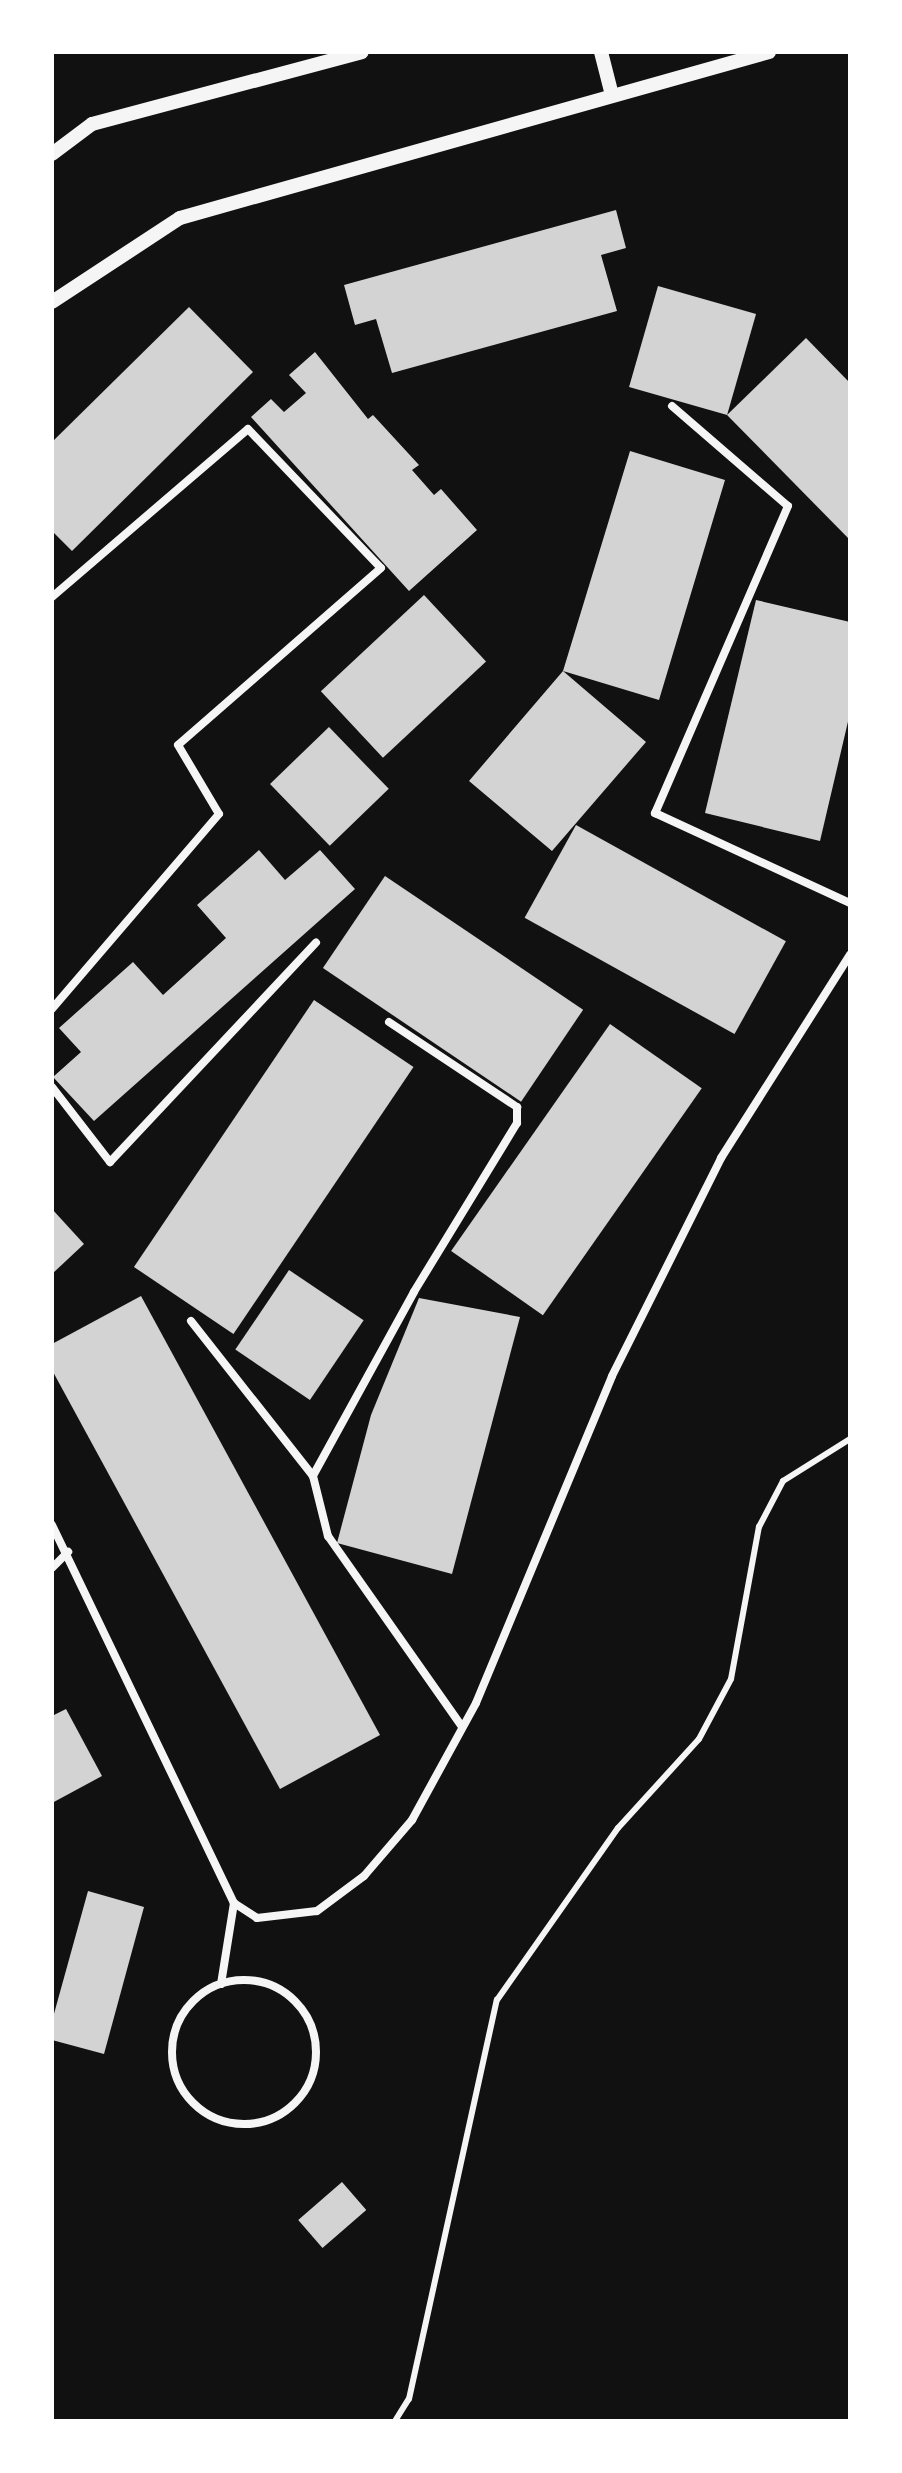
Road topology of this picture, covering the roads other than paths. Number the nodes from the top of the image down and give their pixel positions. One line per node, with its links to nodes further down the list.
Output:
1 (362, 52): 5 (street)
2 (601, 52): 4 (street)
3 (769, 52): 4 (street)
4 (612, 95): 6 (street)
5 (52, 154)
6 (52, 302)
7 (672, 406): 9 (street)
8 (54, 592): 12 (street)
9 (850, 903)
10 (316, 943): 14 (street)
11 (850, 955): 21 (street)
12 (52, 1009)
13 (389, 1022): 17 (street)
14 (52, 1087)
15 (191, 1321): 17 (street)
16 (850, 1439): 24 (lane)
17 (313, 1476): 21 (street)
18 (52, 1525): 19 (street)
19 (68, 1552): 20 (street); 22 (street)
20 (52, 1568)
21 (462, 1727): 22 (street)
22 (234, 1903): 23 (street)
23 (221, 1984): 23 (street)
24 (395, 2421)

